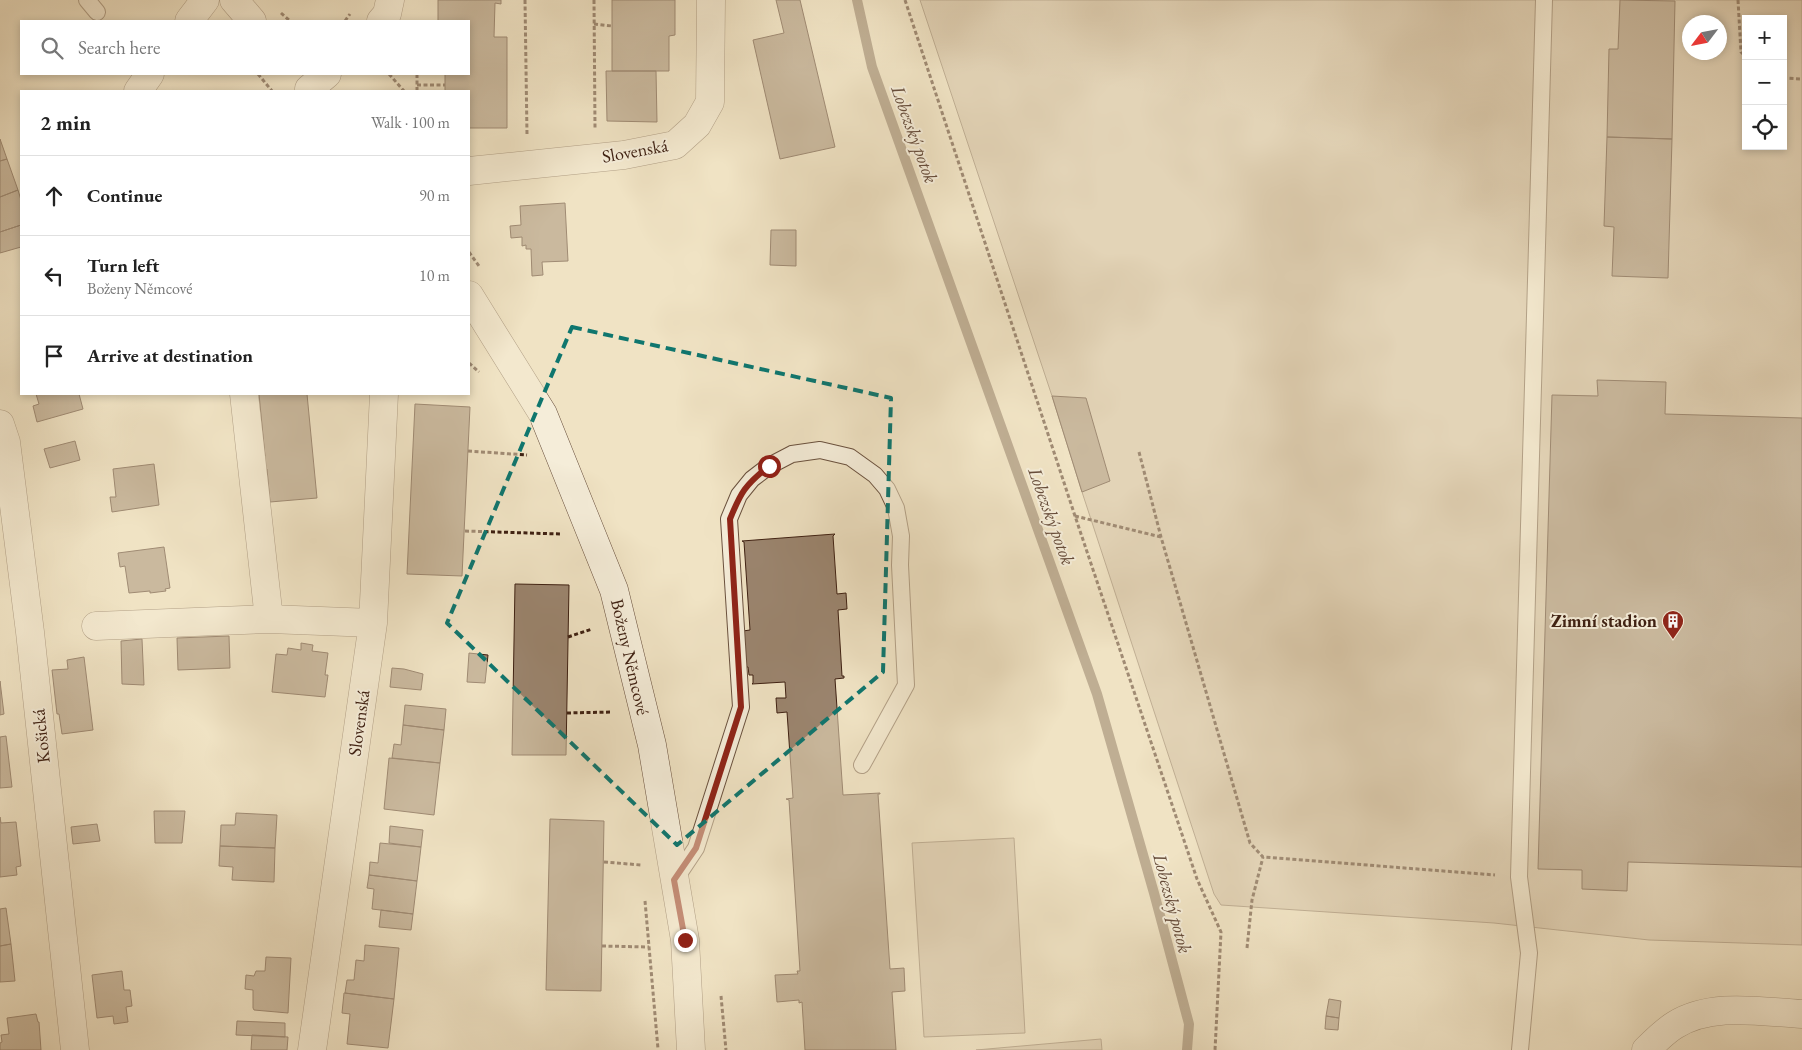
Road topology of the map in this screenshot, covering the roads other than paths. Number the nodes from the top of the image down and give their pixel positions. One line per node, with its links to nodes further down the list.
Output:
1 (205, 0): 6 (street)
2 (234, 0): 7 (street)
3 (390, 0): 8 (street)
4 (711, 0): 11 (street, Slovenská)
5 (1544, 0): 25 (lane)
6 (190, 20)
7 (251, 20)
8 (382, 20)
9 (149, 75): 10 (street)
10 (139, 90)
11 (470, 171)
12 (470, 297): 20 (street, Boženy Němcové)
13 (244, 395): 16 (street)
14 (384, 395): 17 (street, Slovenská)
15 (0, 424): 22 (street, Košická)
16 (268, 619): 17 (street); 18 (street)
17 (373, 623): 23 (street, Slovenská)
18 (96, 626)
19 (862, 765): 20 (lane)
20 (674, 880): 24 (street, Boženy Němcové)
21 (1802, 1014): 26 (street)
22 (75, 1050)
23 (312, 1050)
24 (691, 1050)
25 (1520, 1050)
26 (1646, 1050)

